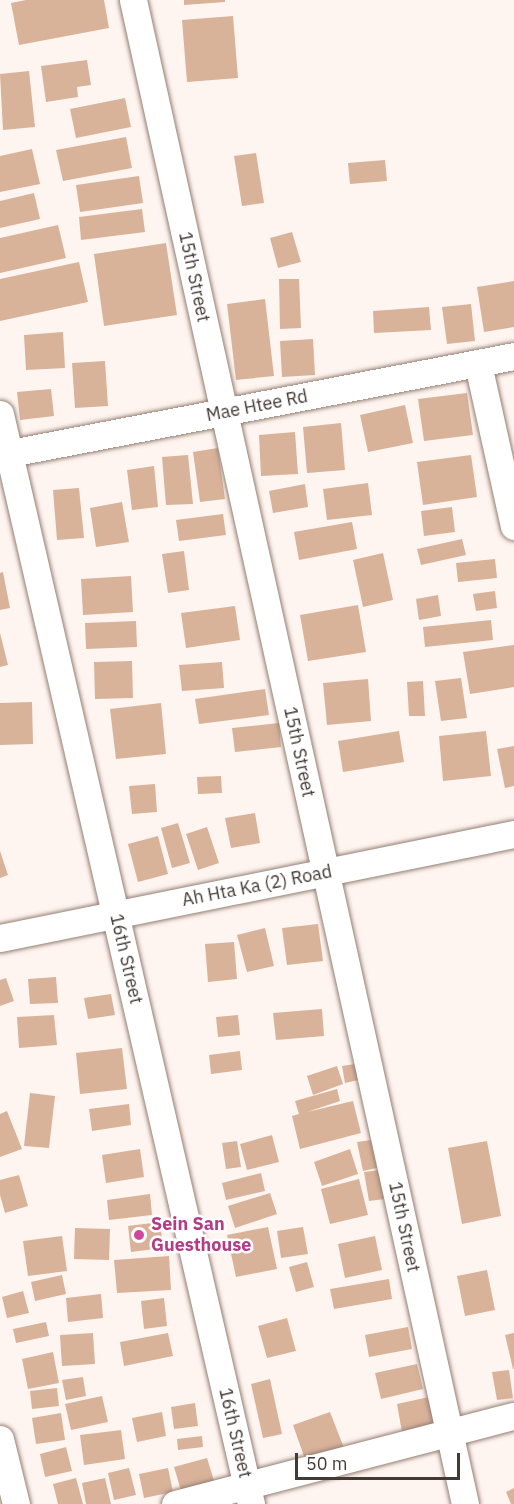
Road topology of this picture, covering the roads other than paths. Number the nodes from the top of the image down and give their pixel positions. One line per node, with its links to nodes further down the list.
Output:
1 (133, 0): 4 (street, 15th Street)
2 (514, 356): 3 (street, Mae Htee Rd)
3 (478, 364): 4 (street, Mae Htee Rd); 7 (street)
4 (224, 412): 6 (street, Mae Htee Rd); 9 (street, 15th Street)
5 (0, 414): 6 (street, 16th Street)
6 (5, 454): 10 (street, 16th Street)
7 (514, 526)
8 (514, 834): 9 (street, Ah Hta Ka (2) Road)
9 (326, 873): 10 (street, Ah Hta Ka (2) Road); 13 (street, 15th Street)
10 (115, 913): 11 (street, Ah Hta Ka (2) Road); 15 (street, 16th Street)
11 (0, 938)
12 (514, 1416): 13 (street)
13 (449, 1434): 15 (street); 18 (street, 15th Street)
14 (0, 1439): 16 (street)
15 (249, 1495): 17 (street)
16 (16, 1504)
17 (175, 1504)
18 (465, 1504)

